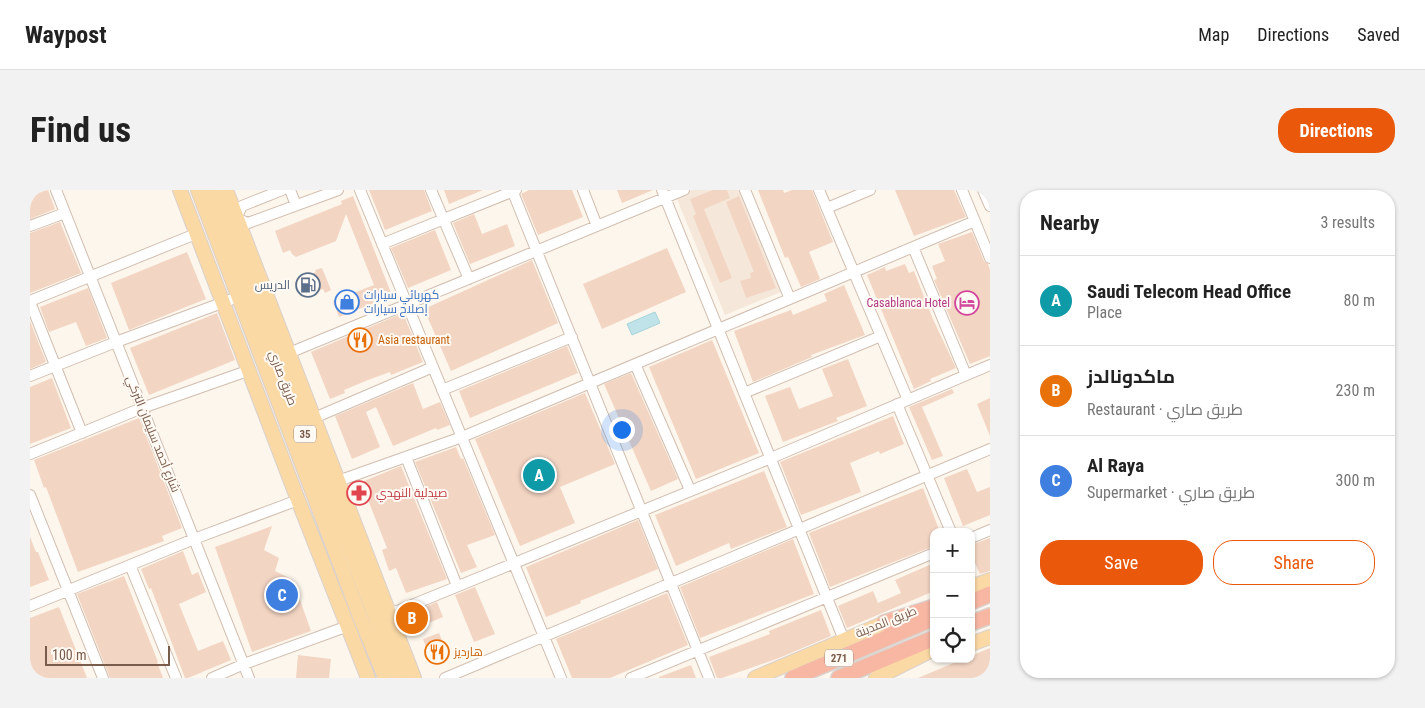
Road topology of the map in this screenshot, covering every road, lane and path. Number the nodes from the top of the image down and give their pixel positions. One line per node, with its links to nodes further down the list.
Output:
1 (56, 190): 23 (street, شارع أحمد سليمان التركي)
2 (180, 190): 29 (main road)
3 (198, 190): 37 (main road, طريق صاري / 35)
4 (211, 190): 48 (main road, طريق صاري / 35)
5 (226, 190): 24 (main road)
6 (282, 190): 24 (street)
7 (290, 190): 20 (street)
8 (338, 190): 20 (street)
9 (360, 190): 30 (street)
10 (431, 190): 25 (street)
11 (514, 190): 25 (street); 32 (street)
12 (583, 190): 28 (street)
13 (684, 190): 19 (street)
14 (745, 190): 38 (street)
15 (819, 190): 22 (street)
16 (870, 190): 22 (street)
17 (962, 190): 26 (street)
18 (983, 190): 21 (street)
19 (664, 194): 28 (street); 43 (street)
20 (296, 205): 24 (street)
21 (990, 206)
22 (827, 208): 34 (street)
23 (65, 213): 27 (street); 35 (street, شارع أحمد سليمان التركي)
24 (236, 218): 40 (main road)
25 (443, 219): 30 (street); 36 (street)
26 (975, 221): 31 (street); 33 (street)
27 (30, 226)
28 (598, 226): 32 (street)
29 (198, 233): 35 (street); 41 (main road)
30 (382, 244): 42 (street)
31 (913, 247): 34 (street); 54 (street)
32 (537, 251): 36 (street); 44 (street)
33 (990, 258)
34 (854, 272): 38 (street); 45 (street)
35 (91, 277): 39 (street); 46 (street, شارع أحمد سليمان التركي)
36 (469, 279): 42 (street)
37 (238, 297): 41 (street); 113 (main road, طريق صاري / 35)
38 (790, 299): 43 (street)
39 (30, 301): 51 (street)
40 (269, 301): 47 (main road); 48 (main road)
41 (224, 303): 46 (street); 53 (main road)
42 (407, 305): 47 (street); 52 (street)
43 (718, 329): 49 (street); 58 (street)
44 (572, 336): 56 (street); 57 (street)
45 (881, 336): 58 (street); 59 (street)
46 (116, 342): 51 (street); 61 (street, شارع أحمد سليمان التركي)
47 (289, 353): 62 (main road)
48 (276, 360): 119 (main road, طريق صاري / 35)
49 (635, 364): 56 (street); 71 (street)
50 (990, 365): 54 (street)
51 (55, 366): 55 (street); 63 (street)
52 (433, 367): 57 (street); 62 (street)
53 (250, 370): 61 (street); 73 (main road)
54 (966, 375): 59 (street)
55 (30, 376)
56 (591, 383): 64 (street); 74 (street)
57 (442, 390): 64 (street)
58 (744, 393): 68 (street)
59 (908, 400): 60 (street)
60 (897, 404): 68 (street); 69 (street)
61 (142, 408): 63 (street); 79 (street, شارع أحمد سليمان التركي)
62 (314, 418): 70 (main road)
63 (82, 433): 66 (street)
64 (462, 437): 67 (street); 81 (street)
65 (990, 449): 69 (street)
66 (30, 454)
67 (406, 457): 70 (street); 85 (street)
68 (771, 458): 71 (street); 76 (street)
69 (928, 475): 75 (street); 76 (street)
70 (338, 481): 96 (main road)
71 (690, 490): 74 (street)
72 (30, 495): 89 (street)
73 (298, 500): 79 (street); 101 (main road)
74 (642, 510): 81 (street); 84 (street)
75 (950, 528)
76 (799, 529): 84 (street); 91 (street)
77 (990, 530): 78 (street)
78 (975, 536)
79 (194, 539): 82 (street); 112 (street, شارع أحمد سليمان التركي)
80 (930, 555): 91 (street)
81 (514, 563): 85 (street); 104 (street)
82 (130, 566): 89 (street); 115 (street)
83 (990, 580): 86 (main road)
84 (671, 583): 104 (street); 109 (street)
85 (457, 586): 96 (street)
86 (975, 586)
87 (975, 587): 88 (highway)
88 (990, 589)
89 (68, 591): 94 (street); 114 (street)
90 (990, 594): 92 (highway)
91 (827, 597): 106 (street); 109 (street)
92 (975, 600)
93 (930, 604): 103 (main road, طريق المدينة)
94 (30, 606)
95 (930, 609): 103 (highway)
96 (390, 614): 120 (main road)
97 (990, 616): 100 (highway)
98 (930, 619): 103 (highway, 271)
99 (990, 621): 102 (main road)
100 (975, 622)
101 (348, 626): 112 (street); 118 (main road)
102 (975, 628)
103 (885, 631): 106 (main road, طريق المدينة); 126 (highway, 271)
104 (544, 636): 121 (street); 122 (street)
105 (990, 636): 108 (main road)
106 (844, 640): 125 (main road, طريق المدينة)
107 (930, 640): 127 (highway, 271)
108 (975, 642)
109 (699, 650): 123 (street); 124 (street)
110 (930, 651): 128 (main road)
111 (930, 660): 129 (main road)
112 (244, 664): 116 (street); 117 (street, شارع أحمد سليمان التركي)
113 (384, 674)
114 (103, 678)
115 (176, 678)
116 (212, 678)
117 (249, 678)
118 (368, 678)
119 (399, 678)
120 (414, 678)
121 (445, 678)
122 (561, 678)
123 (632, 678)
124 (709, 678)
125 (755, 678)
126 (793, 678)
127 (840, 678)
128 (876, 678)
129 (882, 678)

